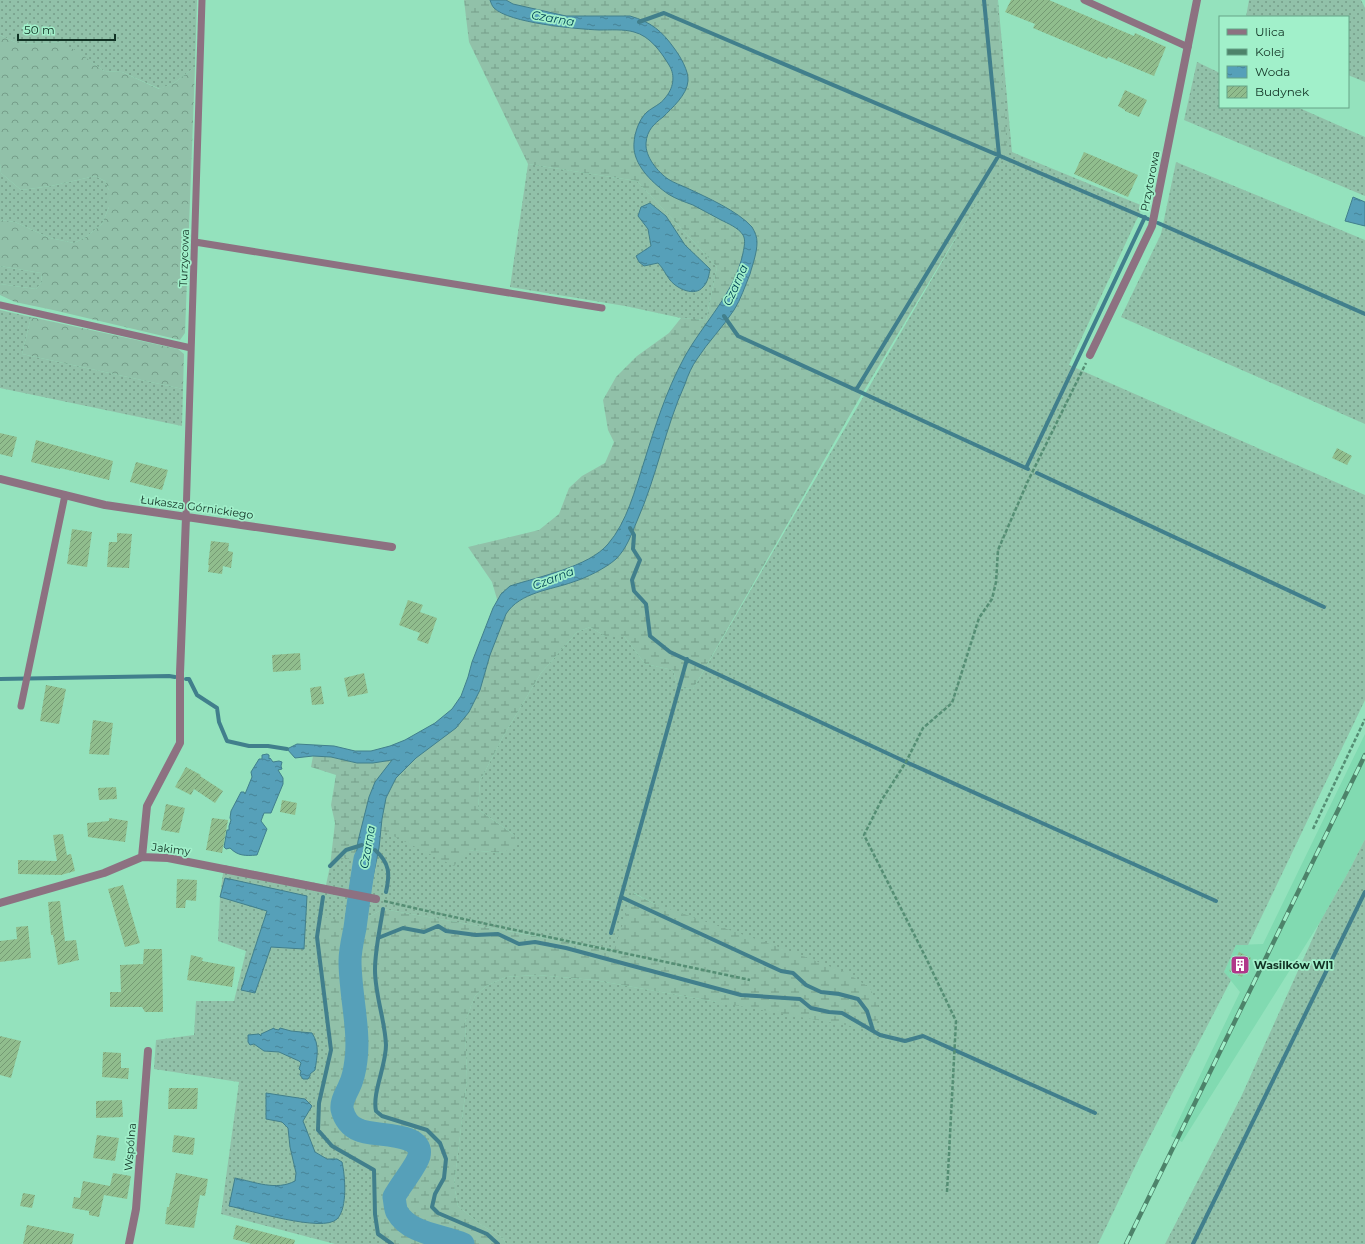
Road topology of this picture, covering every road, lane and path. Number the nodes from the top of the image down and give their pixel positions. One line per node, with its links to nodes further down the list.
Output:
1 (202, 0): 5 (lane, Turzycowa)
2 (1084, 0): 4 (lane)
3 (1197, 0): 4 (street, Przytorowa)
4 (1188, 46): 9 (street, Przytorowa)
5 (195, 242): 7 (lane); 8 (lane, Turzycowa)
6 (0, 305): 8 (lane)
7 (602, 308)
8 (191, 348): 12 (lane, Turzycowa)
9 (1090, 355): 22 (path)
10 (0, 479): 11 (street, Łukasza Górnickiego)
11 (65, 495): 12 (street, Łukasza Górnickiego); 14 (lane)
12 (186, 517): 13 (street, Łukasza Górnickiego); 17 (street)
13 (392, 546)
14 (21, 706)
15 (1365, 719): 16 (path)
16 (1313, 829)
17 (142, 857): 18 (street, Jakimy); 19 (street, Jakimy)
18 (376, 899): 20 (path)
19 (0, 904)
20 (750, 980)
21 (148, 1051): 23 (street, Wspólna)
22 (947, 1192)
23 (129, 1244)

